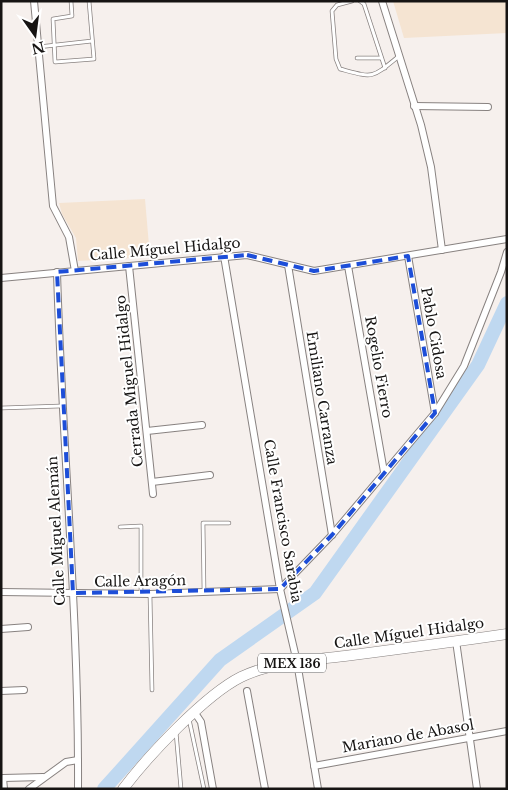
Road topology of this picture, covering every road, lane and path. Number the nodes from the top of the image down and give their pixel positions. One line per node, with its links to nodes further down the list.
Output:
1 (34, 1): 9 (street)
2 (71, 1): 8 (lane)
3 (89, 1): 7 (lane)
4 (352, 1): 13 (lane)
5 (360, 1): 12 (lane)
6 (382, 1): 10 (street)
7 (92, 41): 8 (lane); 8 (lane)
8 (55, 45): 9 (lane)
9 (38, 47): 24 (street)
10 (399, 56): 13 (lane); 14 (street)
11 (357, 58): 12 (lane)
12 (381, 58): 13 (lane)
13 (385, 68)
14 (414, 106): 15 (street); 17 (street)
15 (488, 107)
16 (507, 239): 17 (street, Calle Míguel Hidalgo)
17 (442, 250): 20 (street, Calle Míguel Hidalgo)
18 (507, 252): 29 (street)
19 (224, 256): 21 (street, Calle Míguel Hidalgo); 22 (street, Calle Míguel Hidalgo); 39 (street, Calle Francisco Sarabia)
20 (408, 256): 23 (street, Calle Míguel Hidalgo); 29 (street, Pablo Cidosa)
21 (288, 264): 23 (street, Calle Míguel Hidalgo); 38 (street, Emiliano Carranza)
22 (129, 266): 24 (street, Calle Míguel Hidalgo); 31 (street, Cerrada Miguel Hidalgo)
23 (348, 266): 32 (street, Rogelio Fierro)
24 (75, 271): 25 (street, Calle Míguel Hidalgo)
25 (57, 272): 26 (street, Calle Míguel Hidalgo); 27 (street, Calle Miguel Alemán)
26 (1, 278)
27 (61, 406): 28 (lane); 42 (street, Calle Miguel Alemán)
28 (1, 408)
29 (435, 413): 32 (street)
30 (202, 425): 31 (street)
31 (147, 431): 34 (street, Cerrada Miguel Hidalgo)
32 (384, 472): 38 (street)
33 (210, 475): 34 (street)
34 (152, 482): 35 (street, Cerrada Miguel Hidalgo)
35 (153, 494)
36 (230, 523): 41 (lane)
37 (120, 527): 43 (lane)
38 (332, 535): 39 (street)
39 (280, 589): 41 (street, Calle Aragón); 49 (street, Calle Francisco Sarabia)
40 (1, 592): 42 (street, Calle Aragón)
41 (204, 592): 44 (street, Calle Aragón)
42 (73, 593): 43 (street, Calle Aragón); 58 (street, Calle Miguel Alemán)
43 (141, 594): 44 (street, Calle Aragón)
44 (150, 594): 51 (lane)
45 (28, 627): 46 (street)
46 (1, 629)
47 (507, 634): 48 (main road, Calle Míguel Hidalgo / MEX 136)
48 (456, 641): 49 (main road, Calle Míguel Hidalgo / MEX 136); 57 (street)
49 (297, 662): 54 (main road, Calle Míguel Hidalgo / MEX 136); 59 (street, Calle Francisco Sarabia)
50 (24, 690): 52 (street)
51 (152, 690)
52 (1, 691)
53 (247, 692): 68 (street)
54 (192, 715): 55 (main road, Calle Míguel Hidalgo / MEX 136); 66 (lane); 67 (street)
55 (176, 730): 64 (main road, Calle Míguel Hidalgo / MEX 136); 65 (lane)
56 (507, 730): 57 (street, Mariano de Abasol)
57 (469, 738): 59 (street, Mariano de Abasol); 70 (street)
58 (78, 760): 60 (street); 63 (street, Calle Miguel Alemán)
59 (314, 766): 69 (street, Calle Francisco Sarabia)
60 (43, 777): 61 (street); 62 (street)
61 (4, 789)
62 (29, 789)
63 (78, 789)
64 (123, 789)
65 (181, 789)
66 (204, 789)
67 (213, 789)
68 (265, 789)
69 (318, 789)
70 (477, 789)

